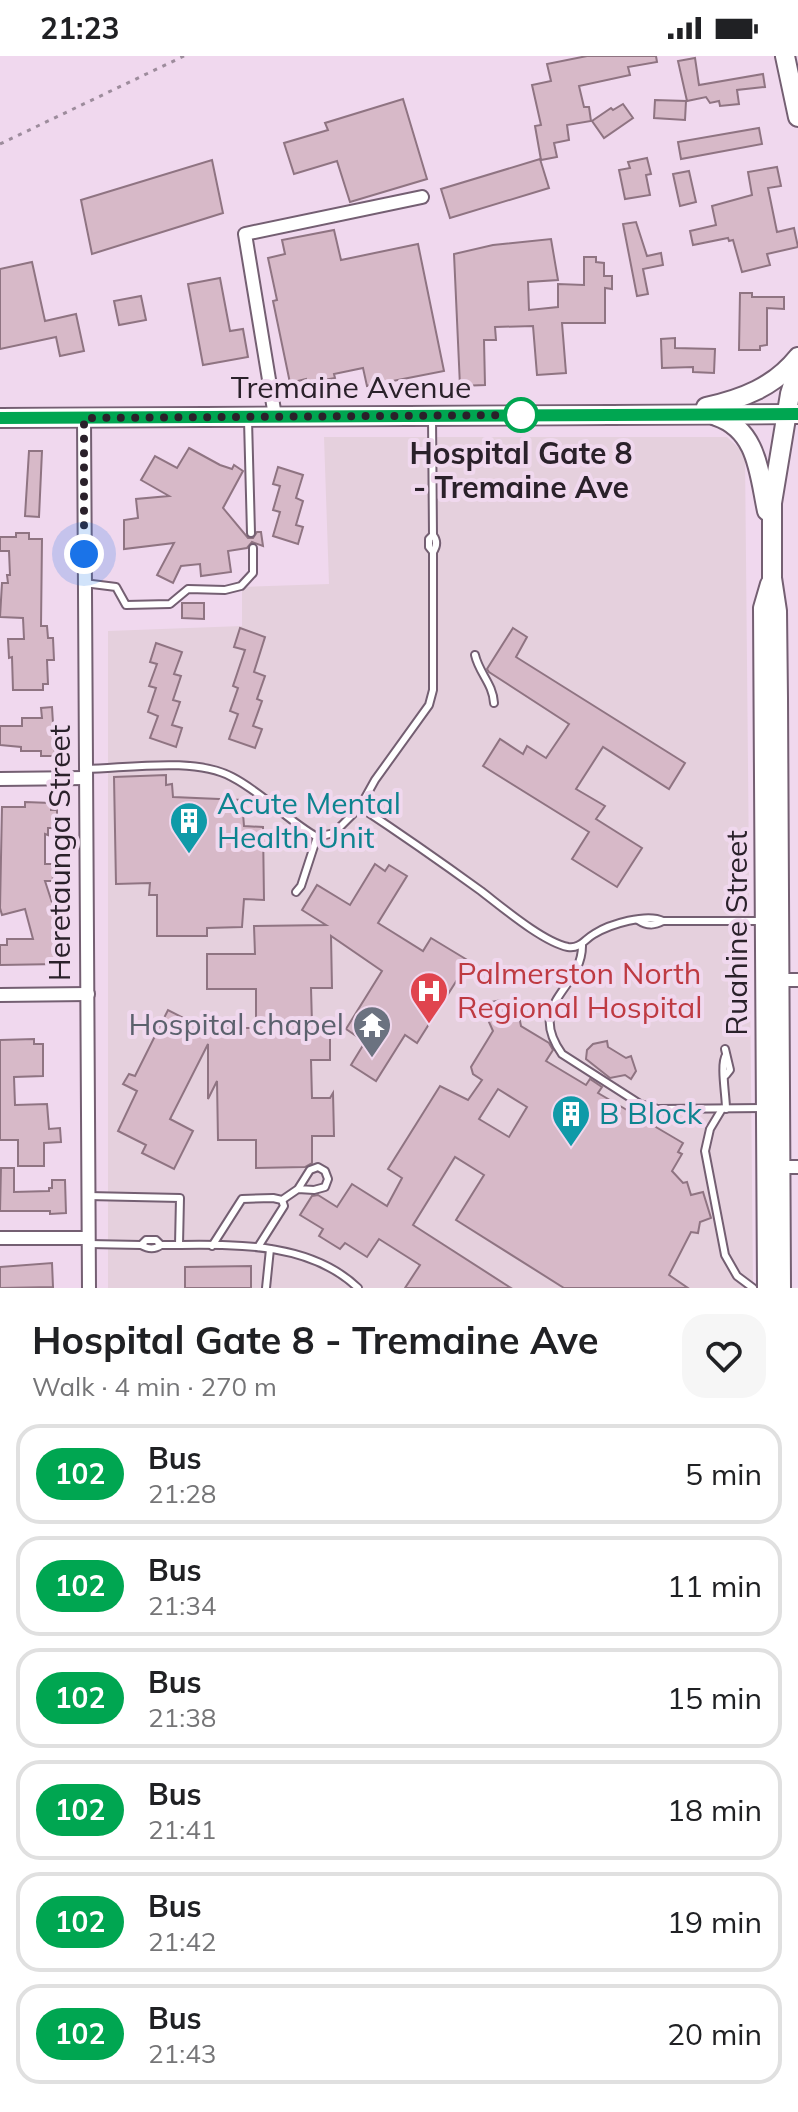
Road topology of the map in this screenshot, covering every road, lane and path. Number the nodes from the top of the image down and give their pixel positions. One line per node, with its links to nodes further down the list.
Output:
1 (184, 56): 4 (path)
2 (785, 56): 3 (main road)
3 (798, 117)
4 (0, 144)
5 (422, 197): 12 (street)
6 (798, 357): 11 (main road)
7 (798, 368): 9 (main road, Ruahine Street)
8 (699, 413): 9 (main road, Tremaine Avenue); 11 (main road, Tremaine Avenue); 19 (main road)
9 (792, 414): 17 (main road, Ruahine Street)
10 (432, 415): 11 (main road, Tremaine Avenue); 12 (main road, Tremaine Avenue); 26 (lane)
11 (651, 415)
12 (275, 416): 13 (main road, Tremaine Avenue)
13 (248, 417): 15 (main road, Tremaine Avenue); 18 (lane)
14 (0, 418): 15 (main road, Tremaine Avenue)
15 (84, 418): 21 (street, Heretaunga Street)
16 (798, 447): 17 (main road)
17 (776, 472): 19 (main road, Ruahine Street)
18 (251, 533)
19 (772, 537): 29 (main road, Ruahine Street)
20 (253, 548): 21 (lane)
21 (84, 583): 24 (street, Heretaunga Street)
22 (475, 655): 23 (lane)
23 (494, 703)
24 (86, 774): 25 (street); 27 (lane); 32 (street, Heretaunga Street)
25 (0, 779)
26 (360, 807): 27 (lane); 30 (lane)
27 (317, 837): 28 (lane)
28 (296, 892)
29 (772, 921): 30 (lane); 31 (main road, Ruahine Street)
30 (582, 945): 36 (lane)
31 (781, 980): 35 (main road, Ruahine Street)
32 (88, 994): 33 (street); 39 (street, Heretaunga Street)
33 (0, 995)
34 (726, 1052): 36 (lane)
35 (773, 1108): 36 (lane); 37 (main road, Ruahine Street)
36 (724, 1109): 51 (lane)
37 (782, 1167): 47 (main road, Ruahine Street); 52 (main road, Ruahine Street)
38 (298, 1189): 38 (lane); 40 (lane)
39 (88, 1196): 42 (street, Heretaunga Street); 43 (lane)
40 (282, 1200): 44 (lane); 45 (lane)
41 (0, 1238): 42 (street)
42 (88, 1241): 43 (lane); 48 (street, Heretaunga Street)
43 (179, 1245): 44 (lane)
44 (212, 1246): 45 (lane)
45 (258, 1247): 46 (lane)
46 (270, 1249): 49 (lane); 50 (lane)
47 (781, 1267): 52 (lane); 53 (main road, Ruahine Street)
48 (89, 1288)
49 (266, 1288)
50 (358, 1288)
51 (753, 1288)
52 (768, 1288)
53 (781, 1288)

